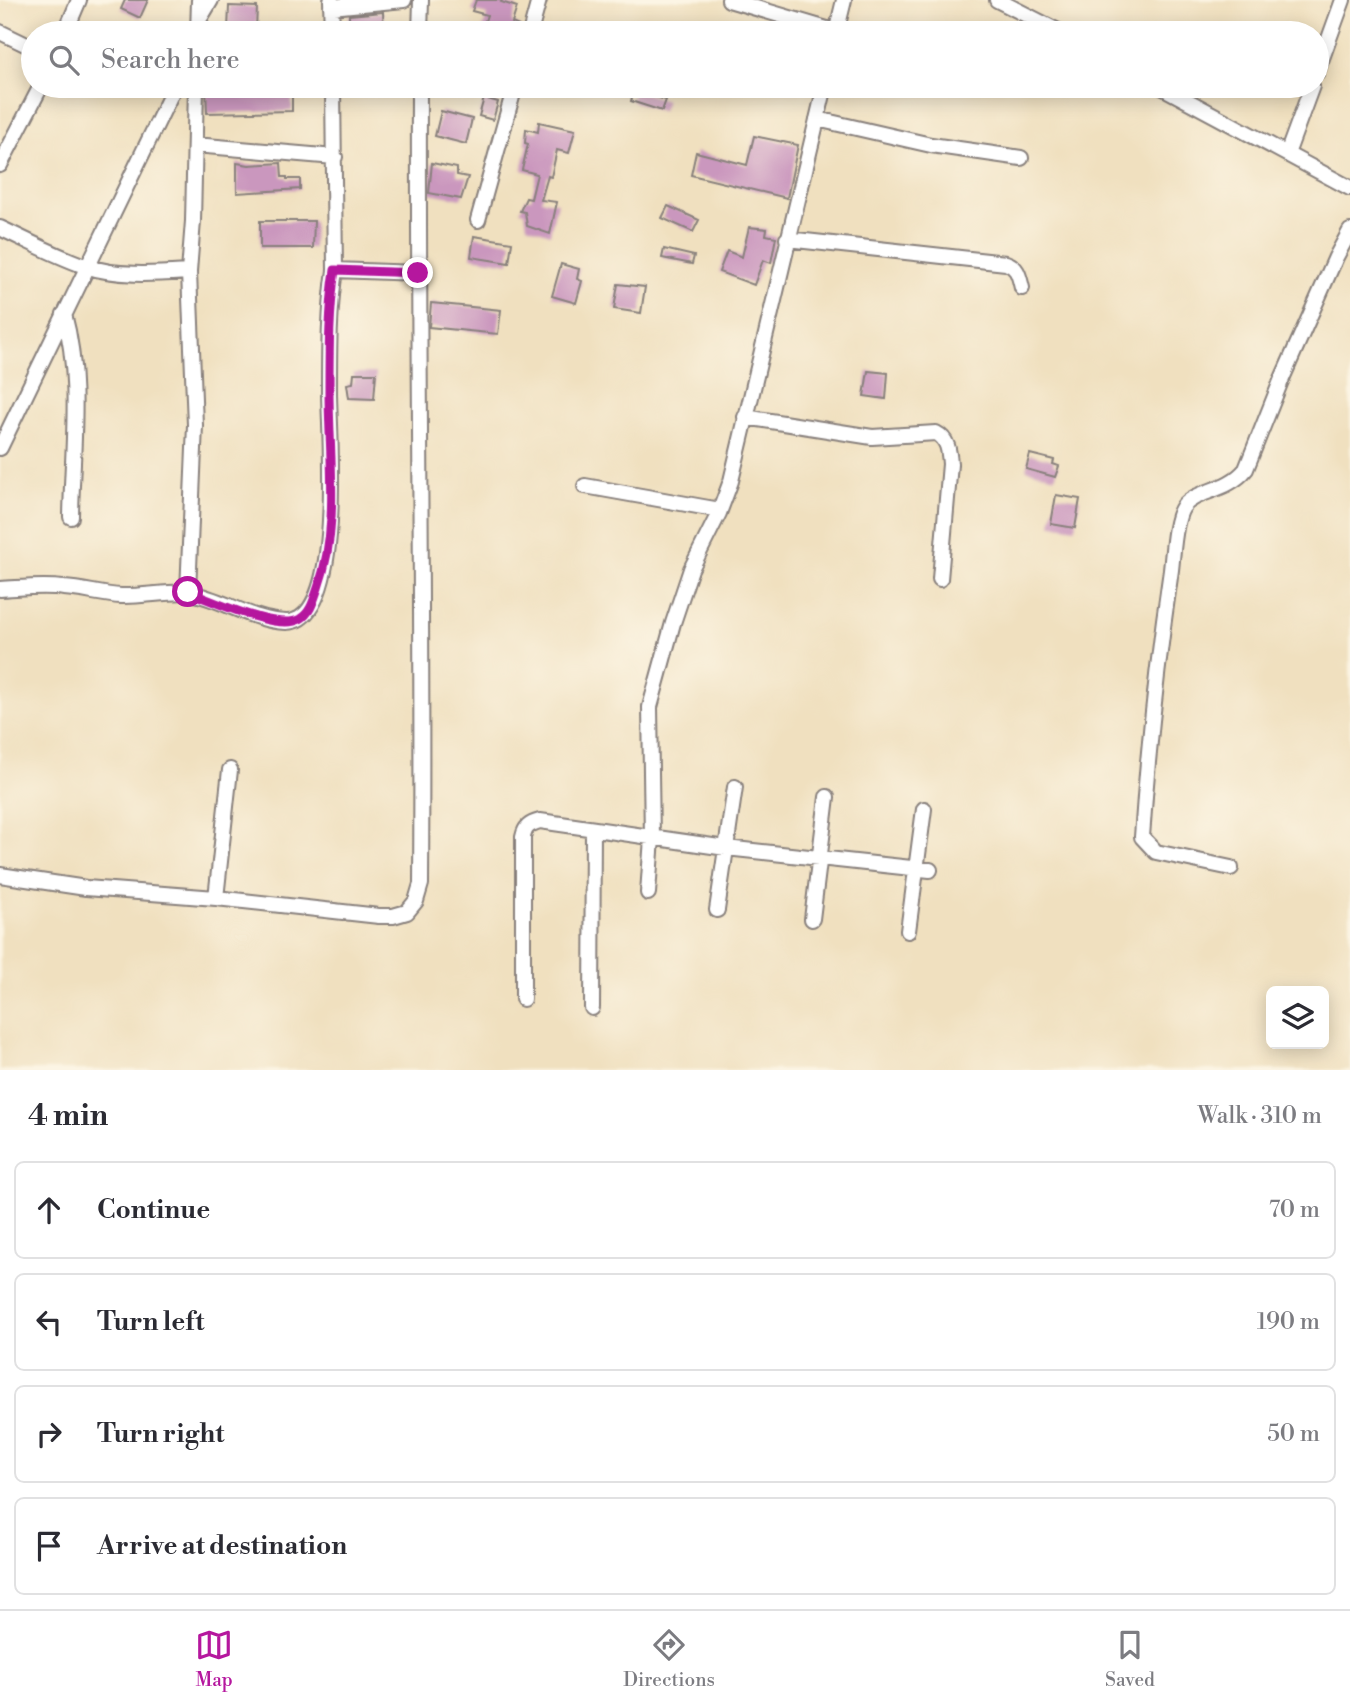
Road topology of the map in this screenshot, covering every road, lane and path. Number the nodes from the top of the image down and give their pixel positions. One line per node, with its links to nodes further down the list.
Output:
1 (79, 0): 12 (street)
2 (199, 0): 13 (street)
3 (211, 0): 14 (street)
4 (404, 0): 11 (street)
5 (421, 0): 16 (street)
6 (539, 0): 17 (street)
7 (729, 0): 18 (street)
8 (844, 0): 19 (street)
9 (997, 0): 20 (street)
10 (1343, 0): 22 (street)
11 (331, 3): 15 (street)
12 (70, 21)
13 (198, 21)
14 (201, 21)
15 (332, 21)
16 (420, 21)
17 (533, 21)
18 (797, 21)
19 (839, 21)
20 (1038, 21)
21 (0, 32): 23 (street)
22 (1329, 39)
23 (21, 42)
24 (35, 98): 38 (street)
25 (169, 98): 44 (street)
26 (196, 98): 34 (street)
27 (333, 98): 36 (street)
28 (419, 98): 47 (street)
29 (512, 98): 40 (street)
30 (822, 98): 33 (street)
31 (1182, 98): 35 (street)
32 (1308, 98): 35 (street)
33 (817, 119): 37 (street); 43 (street)
34 (195, 145): 36 (street); 46 (street)
35 (1287, 154): 39 (street)
36 (335, 157): 45 (street)
37 (1021, 158)
38 (0, 166)
39 (1350, 188)
40 (478, 220)
41 (0, 228): 44 (street)
42 (1350, 231): 66 (street)
43 (787, 239): 48 (street); 50 (street)
44 (88, 267): 46 (street); 49 (street)
45 (335, 270): 47 (street); 57 (street)
46 (189, 272): 57 (street)
47 (418, 273): 70 (street)
48 (1021, 288)
49 (64, 314): 51 (street); 54 (street)
50 (745, 417): 53 (street); 55 (street)
51 (0, 448)
52 (585, 486): 53 (street)
53 (720, 510): 63 (street)
54 (71, 517)
55 (940, 579)
56 (0, 589): 57 (street)
57 (188, 592)
58 (230, 770): 70 (street)
59 (735, 787): 64 (street)
60 (827, 797): 65 (street)
61 (924, 809): 67 (street)
62 (593, 830): 63 (street); 74 (street); 75 (street)
63 (652, 838): 64 (street); 69 (street)
64 (726, 848): 65 (street); 71 (street)
65 (821, 859): 67 (street); 72 (street)
66 (1231, 868)
67 (923, 870): 73 (street)
68 (0, 875): 70 (street)
69 (648, 893)
70 (216, 898)
71 (717, 910)
72 (812, 919)
73 (908, 931)
74 (523, 999)
75 (592, 1008)

